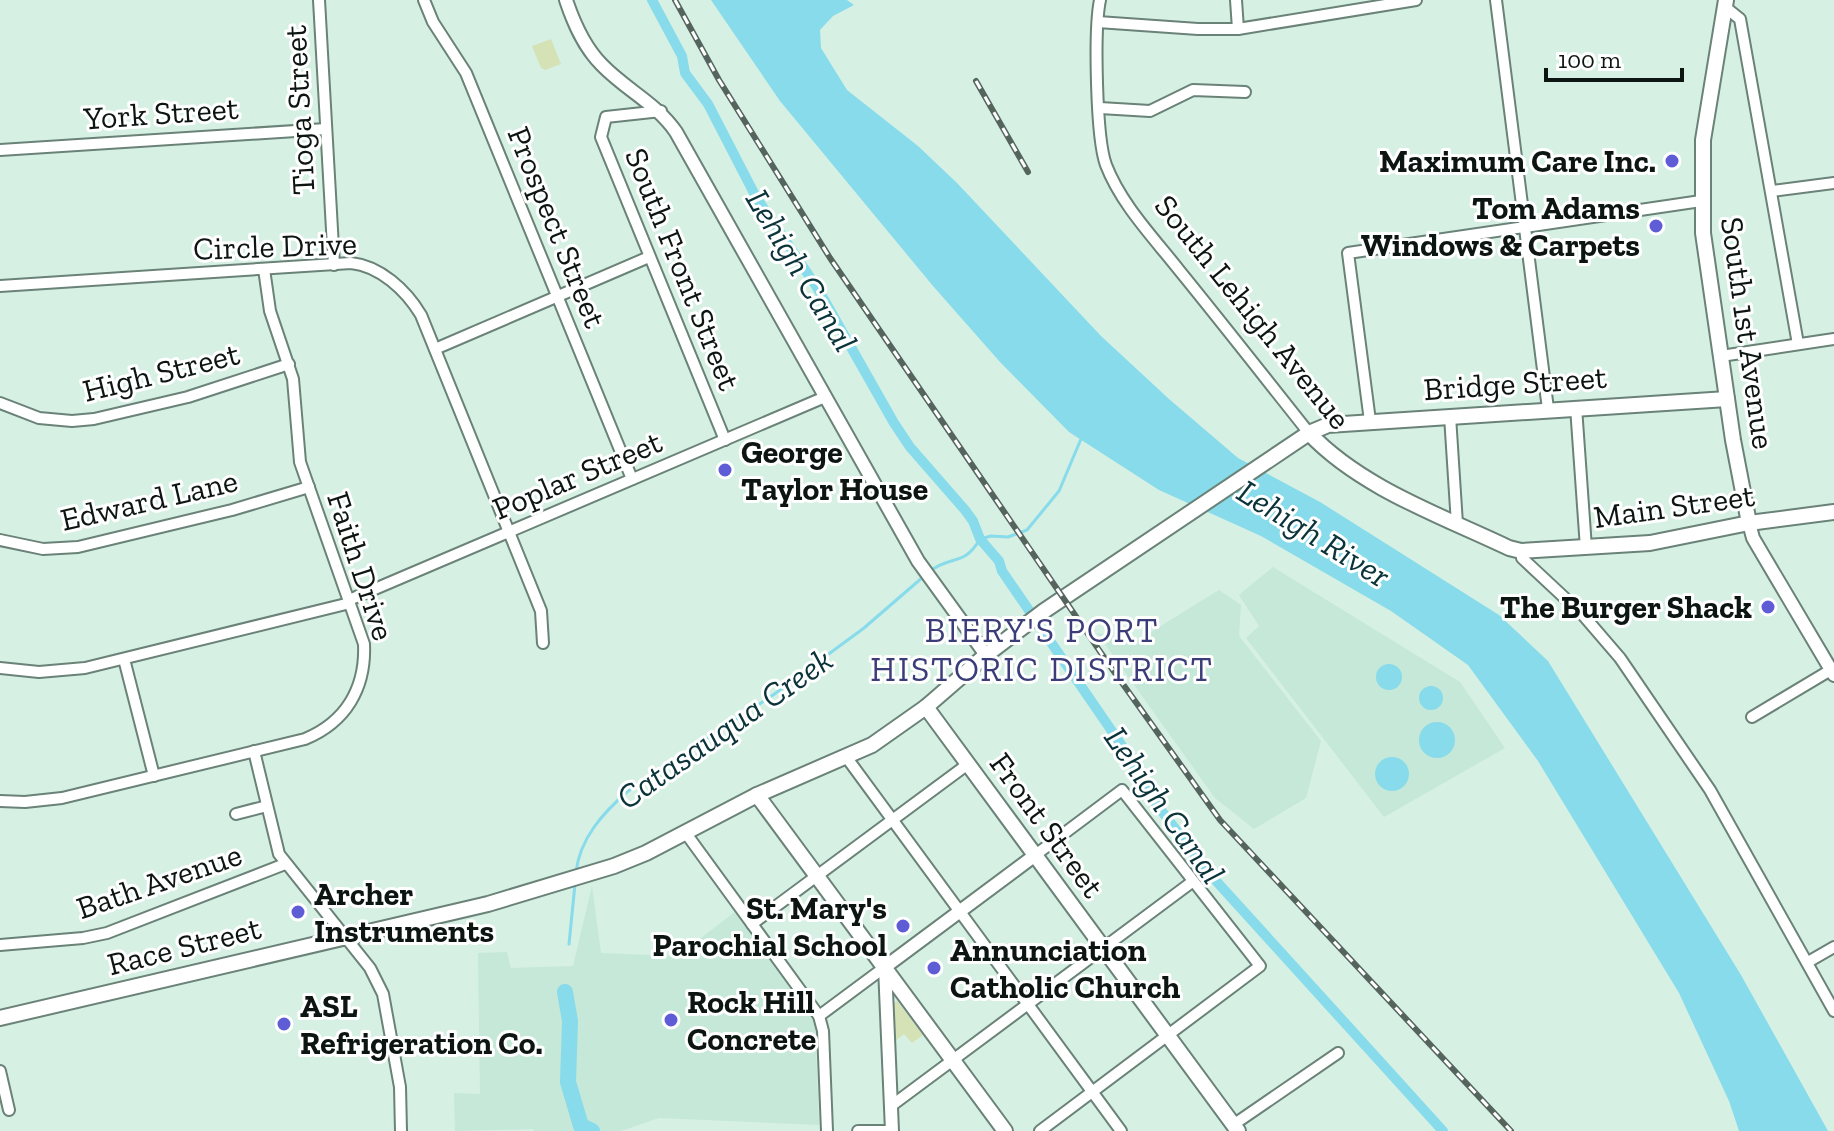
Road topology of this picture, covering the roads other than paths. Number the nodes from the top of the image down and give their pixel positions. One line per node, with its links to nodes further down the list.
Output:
1 (319, 0): 14 (street, Tioga Street)
2 (424, 0): 24 (street, Prospect Street)
3 (566, 0): 13 (street)
4 (1100, 0): 9 (street, South Lehigh Avenue)
5 (1236, 0): 10 (street)
6 (1416, 0): 10 (street)
7 (1496, 0): 19 (street)
8 (1725, 3): 17 (street); 18 (main road, South 1st Avenue)
9 (1098, 22): 10 (street); 12 (street, South Lehigh Avenue)
10 (1238, 29)
11 (1245, 92): 12 (street)
12 (1100, 108): 37 (street, South Lehigh Avenue)
13 (661, 111): 20 (street, South Front Street); 30 (street)
14 (326, 129): 15 (street, York Street); 21 (street, Tioga Street)
15 (0, 150)
16 (1834, 183): 17 (street)
17 (1772, 191): 26 (street)
18 (1701, 201): 19 (street); 28 (main road, South 1st Avenue)
19 (1526, 227): 34 (street); 36 (street)
20 (649, 257): 24 (street); 38 (street, South Front Street)
21 (334, 265): 22 (street, Circle Drive); 27 (street, Circle Drive)
22 (264, 269): 23 (street, Circle Drive); 29 (street, Faith Drive)
23 (0, 286)
24 (557, 297): 27 (street); 39 (street, Prospect Street)
25 (1834, 339): 26 (street)
26 (1798, 344): 28 (street)
27 (435, 349): 45 (street, Circle Drive)
28 (1721, 356): 31 (main road, South 1st Avenue)
29 (289, 364): 32 (street, High Street); 40 (street, Faith Drive)
30 (825, 397): 38 (street, Poplar Street); 51 (street)
31 (1727, 399): 33 (main road, Bridge Street); 42 (main road, South 1st Avenue)
32 (0, 403)
33 (1576, 407): 34 (main road, Bridge Street); 47 (street)
34 (1548, 409): 35 (main road, Bridge Street)
35 (1450, 416): 36 (main road, Bridge Street); 43 (street)
36 (1370, 421): 37 (main road, Bridge Street)
37 (1309, 433): 43 (main road, South Lehigh Avenue); 44 (main road, Bridge Street)
38 (725, 440): 39 (street, Poplar Street)
39 (632, 479): 45 (street, Poplar Street)
40 (309, 487): 46 (street, Edward Lane); 49 (street, Faith Drive)
41 (1834, 512): 42 (main road, Main Street)
42 (1749, 523): 47 (main road, Main Street); 54 (street)
43 (1457, 524): 48 (main road, South Lehigh Avenue)
44 (1166, 528): 51 (main road, Race Street)
45 (509, 531): 49 (street, Poplar Street); 50 (street, Circle Drive)
46 (0, 540)
47 (1586, 548): 48 (main road, Main Street)
48 (1521, 551): 77 (street)
49 (350, 602): 52 (street, Poplar Street); 57 (street, Faith Drive)
50 (543, 643)
51 (986, 655): 55 (main road, Race Street)
52 (124, 659): 53 (street, Poplar Street); 60 (street)
53 (0, 668)
54 (1833, 671): 56 (street)
55 (926, 707): 58 (main road, Race Street); 59 (main road, Front Street)
56 (1752, 717)
57 (254, 751): 60 (street, Faith Drive); 63 (street)
58 (847, 758): 61 (main road, Race Street); 65 (street)
59 (968, 764): 65 (street); 67 (main road, Front Street)
60 (154, 776): 62 (street, Faith Drive)
61 (757, 795): 66 (main road, Race Street); 69 (main road)
62 (0, 801)
63 (267, 806): 64 (street); 68 (street)
64 (236, 814)
65 (892, 821): 69 (street); 71 (street)
66 (685, 832): 72 (street); 73 (main road, Race Street)
67 (1034, 856): 70 (street); 71 (street); 76 (main road, Front Street)
68 (285, 864): 73 (street); 74 (street, Bath Avenue)
69 (818, 877): 72 (street); 78 (main road)
70 (1192, 882): 76 (street); 83 (street)
71 (959, 912): 78 (street); 79 (street)
72 (752, 924): 81 (street)
73 (346, 936): 82 (main road, Race Street); 91 (street)
74 (0, 945)
75 (1834, 947): 77 (street)
76 (1103, 948): 79 (street); 83 (main road, Front Street)
77 (1808, 962): 80 (street)
78 (885, 967): 81 (street); 85 (main road); 88 (street)
79 (1028, 1005): 85 (street); 87 (street)
80 (1834, 1011)
81 (819, 1016): 92 (street)
82 (0, 1018)
83 (1168, 1037): 87 (street); 90 (main road, Front Street)
84 (1338, 1053): 90 (street)
85 (952, 1060): 88 (street); 95 (main road)
86 (0, 1071): 89 (street)
87 (1093, 1093): 96 (street); 97 (street)
88 (891, 1106): 94 (street)
89 (9, 1110)
90 (1236, 1128)
91 (401, 1131)
92 (827, 1131)
93 (858, 1131): 94 (street)
94 (892, 1131)
95 (1005, 1131)
96 (1040, 1131)
97 (1121, 1131)

